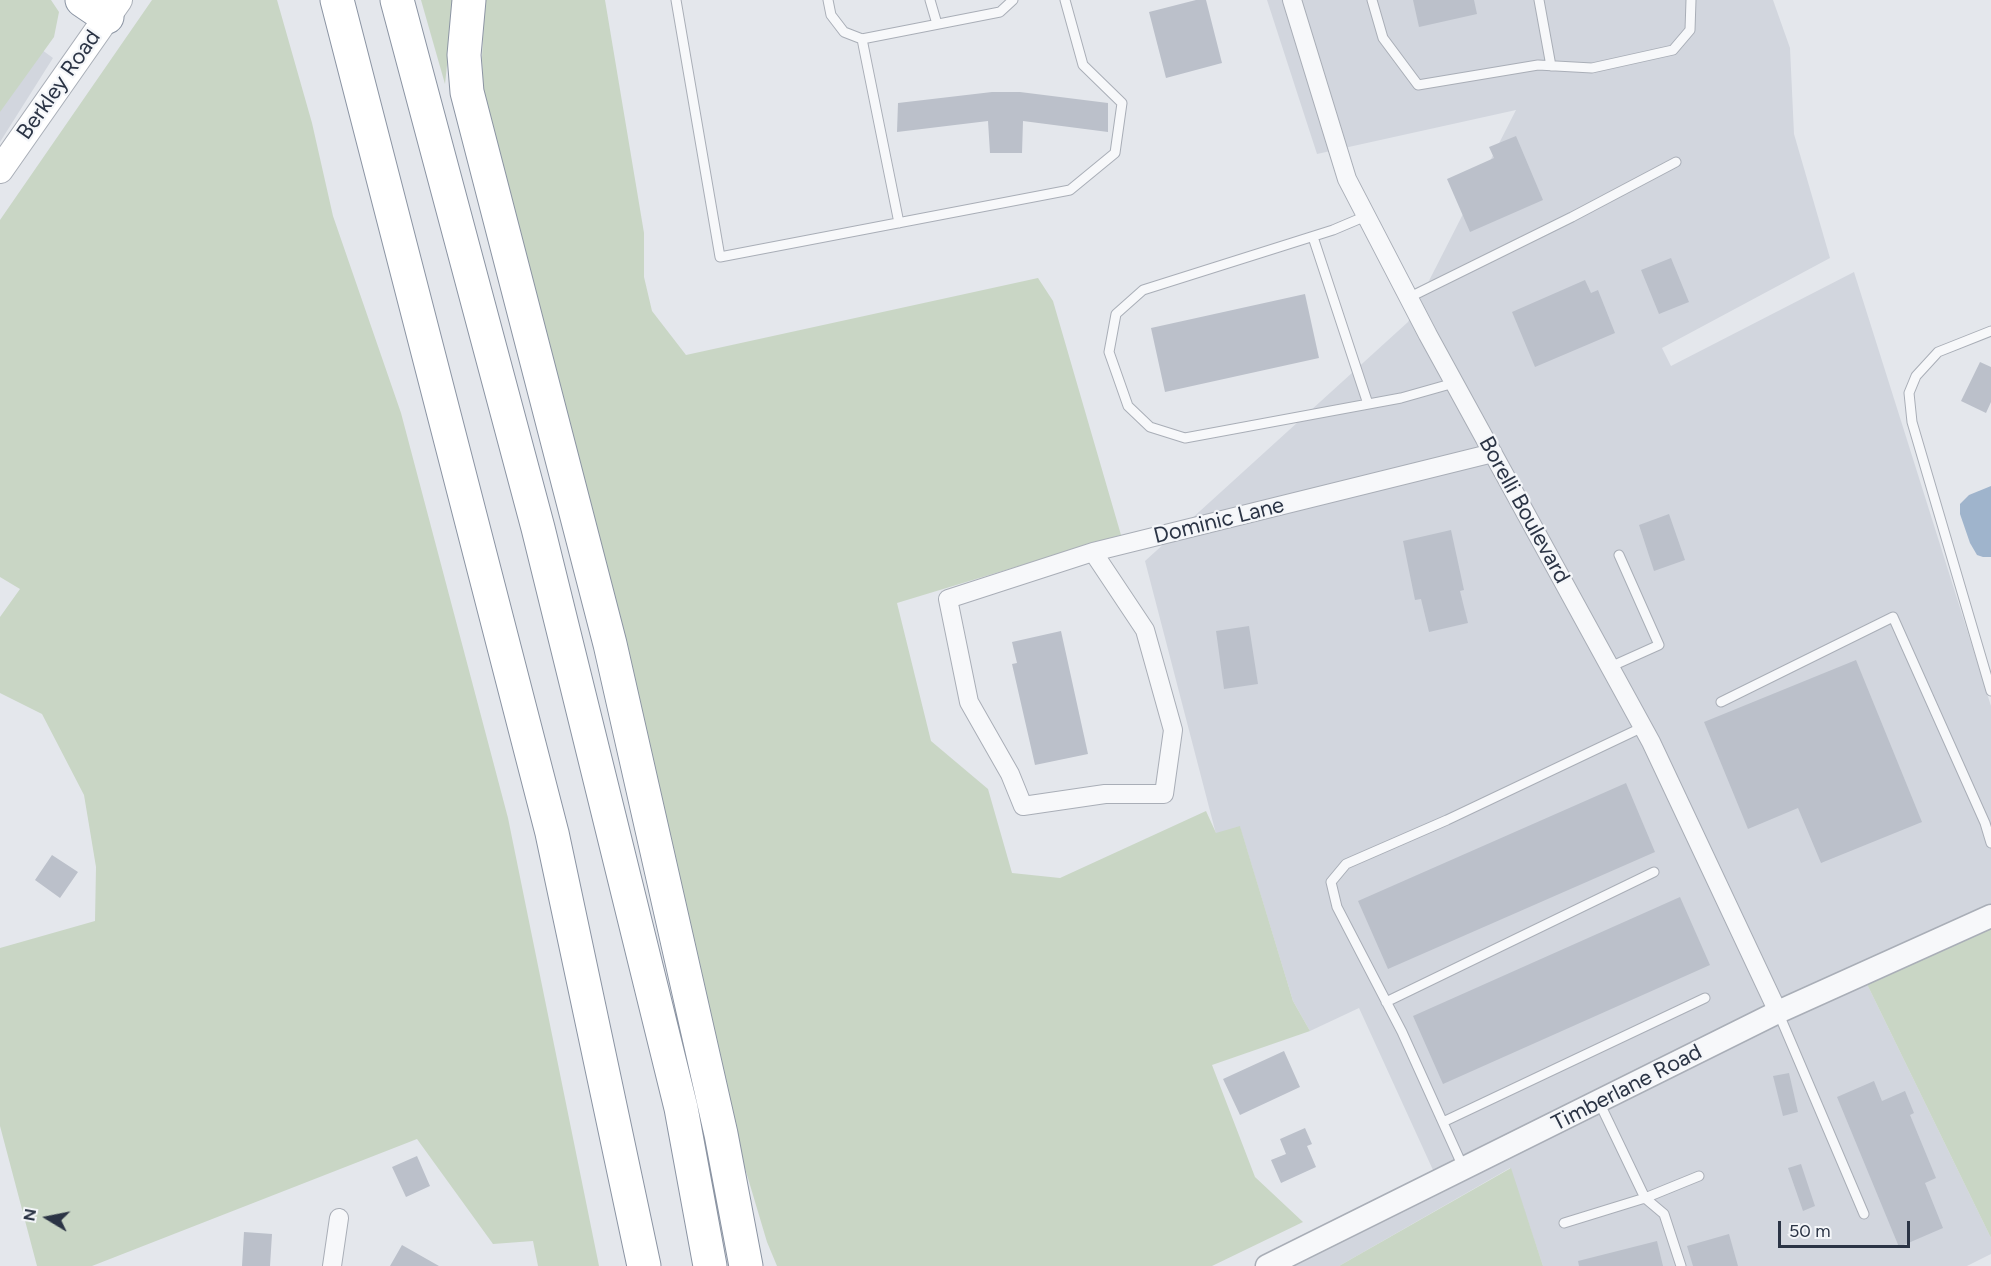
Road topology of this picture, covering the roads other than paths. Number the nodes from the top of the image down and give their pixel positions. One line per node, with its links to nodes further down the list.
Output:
1 (317, 0): 34 (highway)
2 (337, 0): 34 (highway)
3 (397, 0): 52 (highway)
4 (469, 0): 43 (highway)
5 (676, 0): 21 (lane)
6 (828, 0): 16 (lane)
7 (930, 0): 15 (lane)
8 (1013, 0): 15 (lane)
9 (1065, 0): 21 (lane)
10 (1292, 0): 20 (street, Borelli Boulevard)
11 (1372, 0): 17 (lane)
12 (1539, 0): 17 (lane)
13 (1691, 0): 17 (lane)
14 (103, 6): 19 (main road, Berkley Road)
15 (937, 24): 16 (lane)
16 (862, 39): 21 (lane)
17 (1551, 66)
18 (1676, 162): 23 (lane)
19 (0, 170)
20 (1366, 216): 22 (lane); 23 (street, Borelli Boulevard)
21 (899, 223)
22 (1312, 237): 26 (lane); 26 (lane)
23 (1408, 298): 25 (street, Borelli Boulevard)
24 (1991, 332): 31 (lane)
25 (1454, 382): 26 (lane); 27 (street, Borelli Boulevard)
26 (1368, 404)
27 (1493, 453): 28 (street, Dominic Lane); 30 (street, Borelli Boulevard)
28 (1093, 552): 28 (street, Dominic Lane)
29 (1619, 555): 30 (lane)
30 (1610, 667): 33 (street, Borelli Boulevard)
31 (1991, 692)
32 (1721, 702): 35 (lane)
33 (1643, 727): 39 (lane); 40 (street, Borelli Boulevard)
34 (552, 833): 51 (highway)
35 (1991, 843)
36 (1654, 872): 39 (lane)
37 (1991, 916): 40 (street, Timberlane Road)
38 (1706, 998): 42 (lane)
39 (1386, 1002): 42 (lane)
40 (1778, 1012): 41 (street, Timberlane Road); 47 (lane)
41 (1599, 1102): 44 (street, Timberlane Road); 46 (lane)
42 (1443, 1122): 44 (lane)
43 (721, 1134): 53 (highway); 54 (highway)
44 (1464, 1169): 55 (street, Timberlane Road)
45 (1699, 1176): 46 (lane)
46 (1645, 1198): 49 (lane); 56 (lane)
47 (1864, 1214)
48 (339, 1218): 50 (street)
49 (1564, 1222)
50 (332, 1266)
51 (644, 1266)
52 (710, 1266)
53 (746, 1266)
54 (770, 1266)
55 (1267, 1266)
56 (1681, 1266)

